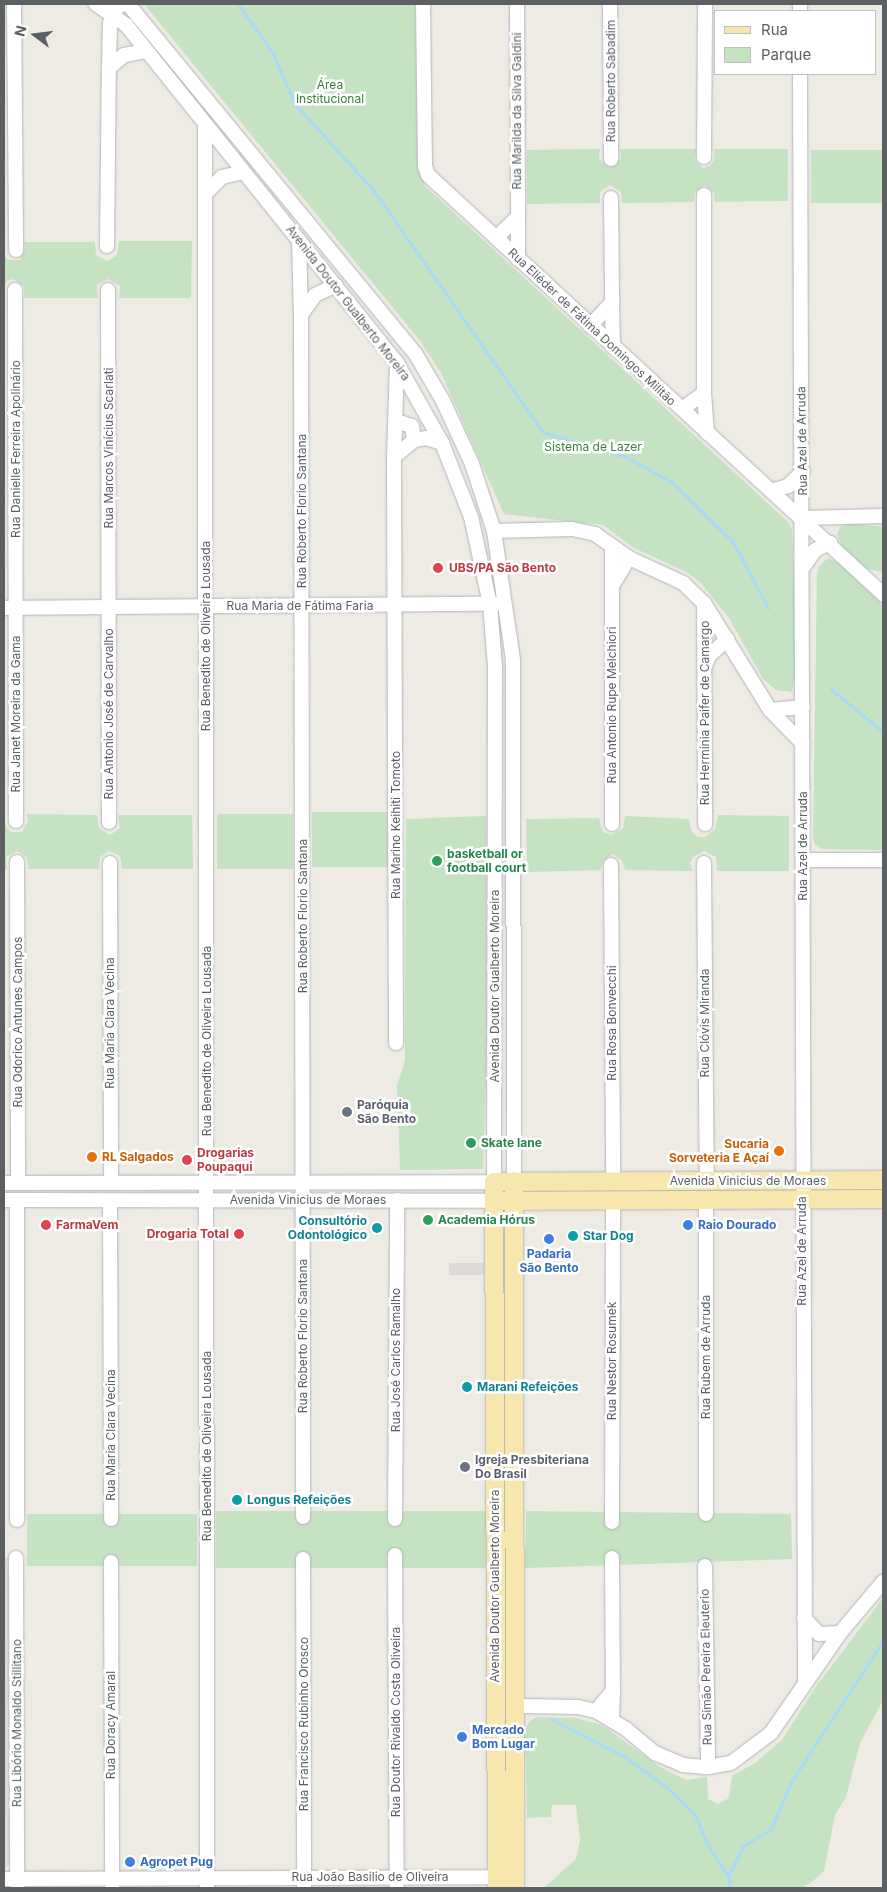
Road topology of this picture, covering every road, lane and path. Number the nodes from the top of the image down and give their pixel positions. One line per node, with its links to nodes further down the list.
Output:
1 (14, 4): 22 (street)
2 (128, 4): 43 (street, Avenida Doutor Gualberto Moreira)
3 (423, 4): 19 (street, Rua Eliéder de Fátima Domingos Militão)
4 (517, 4): 18 (street, Rua Marilda da Silva Galdini)
5 (610, 4): 13 (street, Rua Roberto Sabadim)
6 (705, 4): 12 (street)
7 (108, 7): 8 (street, Avenida Doutor Gualberto Moreira); 9 (street)
8 (146, 51): 9 (street); 11 (street, Avenida Doutor Gualberto Moreira)
9 (109, 68): 21 (street)
10 (800, 75): 39 (street, Rua Azel de Arruda)
11 (205, 126): 14 (street, Avenida Doutor Gualberto Moreira); 15 (street, Rua Benedito de Oliveira Lousada)
12 (704, 157)
13 (611, 159)
14 (243, 172): 15 (street); 20 (street, Avenida Doutor Gualberto Moreira)
15 (205, 194): 54 (street, Rua Benedito de Oliveira Lousada)
16 (704, 195): 32 (street)
17 (611, 198): 27 (street)
18 (518, 218): 19 (street); 23 (street, Rua Marilda da Silva Galdini)
19 (496, 238): 23 (street, Rua Eliéder de Fátima Domingos Militão)
20 (299, 240): 24 (street, Avenida Doutor Gualberto Moreira); 28 (street, Rua Roberto Florio Santana)
21 (107, 246)
22 (16, 250)
23 (518, 259): 29 (street, Rua Eliéder de Fátima Domingos Militão)
24 (336, 286): 28 (street); 31 (street, Avenida Doutor Gualberto Moreira)
25 (15, 290): 56 (street, Rua Danielle Ferreira Apolinário)
26 (108, 290): 53 (street, Rua Marcos Vinícius Scarlati)
27 (612, 302): 29 (street); 30 (street)
28 (301, 315): 57 (street, Rua Roberto Florio Santana)
29 (590, 326): 30 (street, Rua Eliéder de Fátima Domingos Militão)
30 (613, 347): 33 (street, Rua Eliéder de Fátima Domingos Militão)
31 (397, 363): 34 (street, Rua Marino Keihiti Tomoto); 37 (street, Avenida Doutor Gualberto Moreira)
32 (704, 393): 33 (street); 35 (street)
33 (682, 409): 35 (street, Rua Eliéder de Fátima Domingos Militão)
34 (395, 426): 36 (street); 38 (street, Rua Marino Keihiti Tomoto)
35 (707, 433): 40 (street, Rua Eliéder de Fátima Domingos Militão)
36 (414, 440): 37 (street); 38 (street)
37 (442, 443): 52 (street, Avenida Doutor Gualberto Moreira)
38 (394, 457): 55 (street, Rua Marino Keihiti Tomoto)
39 (803, 471): 40 (street); 42 (street, Rua Azel de Arruda)
40 (772, 490): 42 (street, Rua Eliéder de Fátima Domingos Militão)
41 (883, 516): 42 (street)
42 (803, 518): 44 (street, Rua Eliéder de Fátima Domingos Militão); 47 (street, Rua Azel de Arruda)
43 (494, 531): 45 (street); 50 (street, Avenida Doutor Gualberto Moreira)
44 (830, 543): 47 (street); 49 (street, Rua Eliéder de Fátima Domingos Militão)
45 (612, 548): 46 (street); 48 (street, Rua Antonio Rupe Melchiori)
46 (629, 558): 48 (street); 51 (street)
47 (804, 566): 61 (street, Rua Azel de Arruda)
48 (612, 586): 66 (street, Rua Antonio Rupe Melchiori)
49 (882, 591)
50 (507, 603): 52 (street, Rua Maria de Fátima Faria); 80 (street, Avenida Doutor Gualberto Moreira)
51 (704, 603): 58 (street); 59 (street, Rua Hermínia Paifer de Camargo)
52 (490, 604): 55 (street, Rua Maria de Fátima Faria); 79 (street, Avenida Doutor Gualberto Moreira)
53 (109, 606): 54 (street, Rua Maria de Fátima Faria); 56 (street, Rua Maria de Fátima Faria); 65 (street, Rua Antonio José de Carvalho)
54 (206, 606): 57 (street, Rua Maria de Fátima Faria); 85 (street, Rua Benedito de Oliveira Lousada)
55 (395, 606): 57 (street, Rua Maria de Fátima Faria); 74 (street, Rua Marino Keihiti Tomoto)
56 (10, 607): 64 (street, Rua Janet Moreira da Gama)
57 (302, 607): 78 (street, Rua Roberto Florio Santana)
58 (724, 634): 59 (street); 60 (street); 62 (street)
59 (704, 639): 60 (street, Rua Hermínia Paifer de Camargo)
60 (704, 667): 67 (street, Rua Hermínia Paifer de Camargo)
61 (803, 707): 62 (street); 63 (street, Rua Azel de Arruda)
62 (770, 710): 63 (street)
63 (804, 744): 68 (street, Rua Azel de Arruda)
64 (16, 821)
65 (109, 822)
66 (612, 824)
67 (705, 824)
68 (803, 860): 69 (street); 77 (street, Rua Azel de Arruda)
69 (883, 860)
70 (17, 862): 83 (street, Rua Odorico Antunes Campos)
71 (110, 863): 84 (street, Rua Maria Clara Vecina)
72 (704, 863): 81 (street, Rua Clóvis Miranda)
73 (611, 865): 76 (street, Rua Rosa Bonvecchi)
74 (396, 1043)
75 (883, 1180): 77 (main road, Avenida Vinicius de Moraes)
76 (612, 1181): 80 (main road, Avenida Vinicius de Moraes); 81 (main road, Avenida Vinicius de Moraes); 91 (main road)
77 (802, 1181): 81 (main road, Avenida Vinicius de Moraes); 93 (street, Rua Azel de Arruda)
78 (304, 1182): 79 (street, Avenida Vinicius de Moraes); 85 (street, Avenida Vinicius de Moraes); 89 (street, Rua Roberto Florio Santana)
79 (494, 1182): 80 (main road, Avenida Vinicius de Moraes); 95 (main road, Avenida Doutor Gualberto Moreira)
80 (514, 1182): 96 (main road, Avenida Doutor Gualberto Moreira)
81 (706, 1182)
82 (4, 1183): 83 (street, Avenida Vinicius de Moraes)
83 (18, 1183): 84 (street, Avenida Vinicius de Moraes)
84 (111, 1183): 85 (street, Avenida Vinicius de Moraes)
85 (207, 1183): 88 (street, Rua Benedito de Oliveira Lousada)
86 (883, 1199): 93 (main road, Avenida Vinicius de Moraes)
87 (10, 1200): 94 (street, Avenida Vinicius de Moraes); 101 (street)
88 (207, 1200): 89 (street, Avenida Vinicius de Moraes); 94 (street, Avenida Vinicius de Moraes); 123 (street, Rua Benedito de Oliveira Lousada)
89 (303, 1200): 90 (street, Avenida Vinicius de Moraes); 98 (street, Rua Roberto Florio Santana)
90 (396, 1200): 95 (street, Avenida Vinicius de Moraes); 100 (street, Rua José Carlos Ramalho)
91 (612, 1200): 92 (main road, Avenida Vinicius de Moraes); 96 (main road, Avenida Vinicius de Moraes); 102 (street, Rua Nestor Rosumek)
92 (706, 1200): 93 (main road, Avenida Vinicius de Moraes); 97 (street, Rua Rubem de Arruda)
93 (801, 1200): 110 (street, Rua Azel de Arruda)
94 (110, 1201): 99 (street, Rua Maria Clara Vecina)
95 (494, 1201): 96 (main road, Avenida Vinicius de Moraes); 115 (main road, Avenida Doutor Gualberto Moreira)
96 (514, 1201): 114 (main road, Avenida Doutor Gualberto Moreira)
97 (706, 1514)
98 (303, 1517)
99 (111, 1519)
100 (395, 1519)
101 (17, 1520)
102 (612, 1522)
103 (395, 1555): 121 (street, Rua Doutor Rivaldo Costa Oliveira)
104 (16, 1558): 119 (street, Rua Libório Monaldo Stillitano)
105 (612, 1558): 113 (street)
106 (303, 1559): 120 (street, Rua Francisco Rubinho Orosco)
107 (111, 1562): 122 (street, Rua Doracy Amaral)
108 (705, 1566): 118 (street, Rua Simão Pereira Eleuterio)
109 (883, 1582): 111 (street)
110 (804, 1618): 111 (street); 112 (street, Rua Azel de Arruda)
111 (840, 1633): 112 (street)
112 (805, 1684): 118 (street)
113 (613, 1691): 116 (street); 117 (street)
114 (514, 1702): 115 (main road); 116 (street); 125 (main road, Avenida Doutor Gualberto Moreira)
115 (496, 1703): 124 (main road, Avenida Doutor Gualberto Moreira)
116 (596, 1711): 117 (street)
117 (612, 1719): 118 (street)
118 (708, 1767)
119 (13, 1882): 122 (street, Rua João Basilio de Oliveira)
120 (304, 1882): 121 (street, Rua João Basilio de Oliveira); 123 (street, Rua João Basilio de Oliveira)
121 (397, 1882): 124 (street, Rua João Basilio de Oliveira)
122 (112, 1883): 123 (street, Rua João Basilio de Oliveira)
123 (207, 1883)
124 (497, 1883): 125 (main road, Avenida Doutor Gualberto Moreira)
125 (515, 1883)

